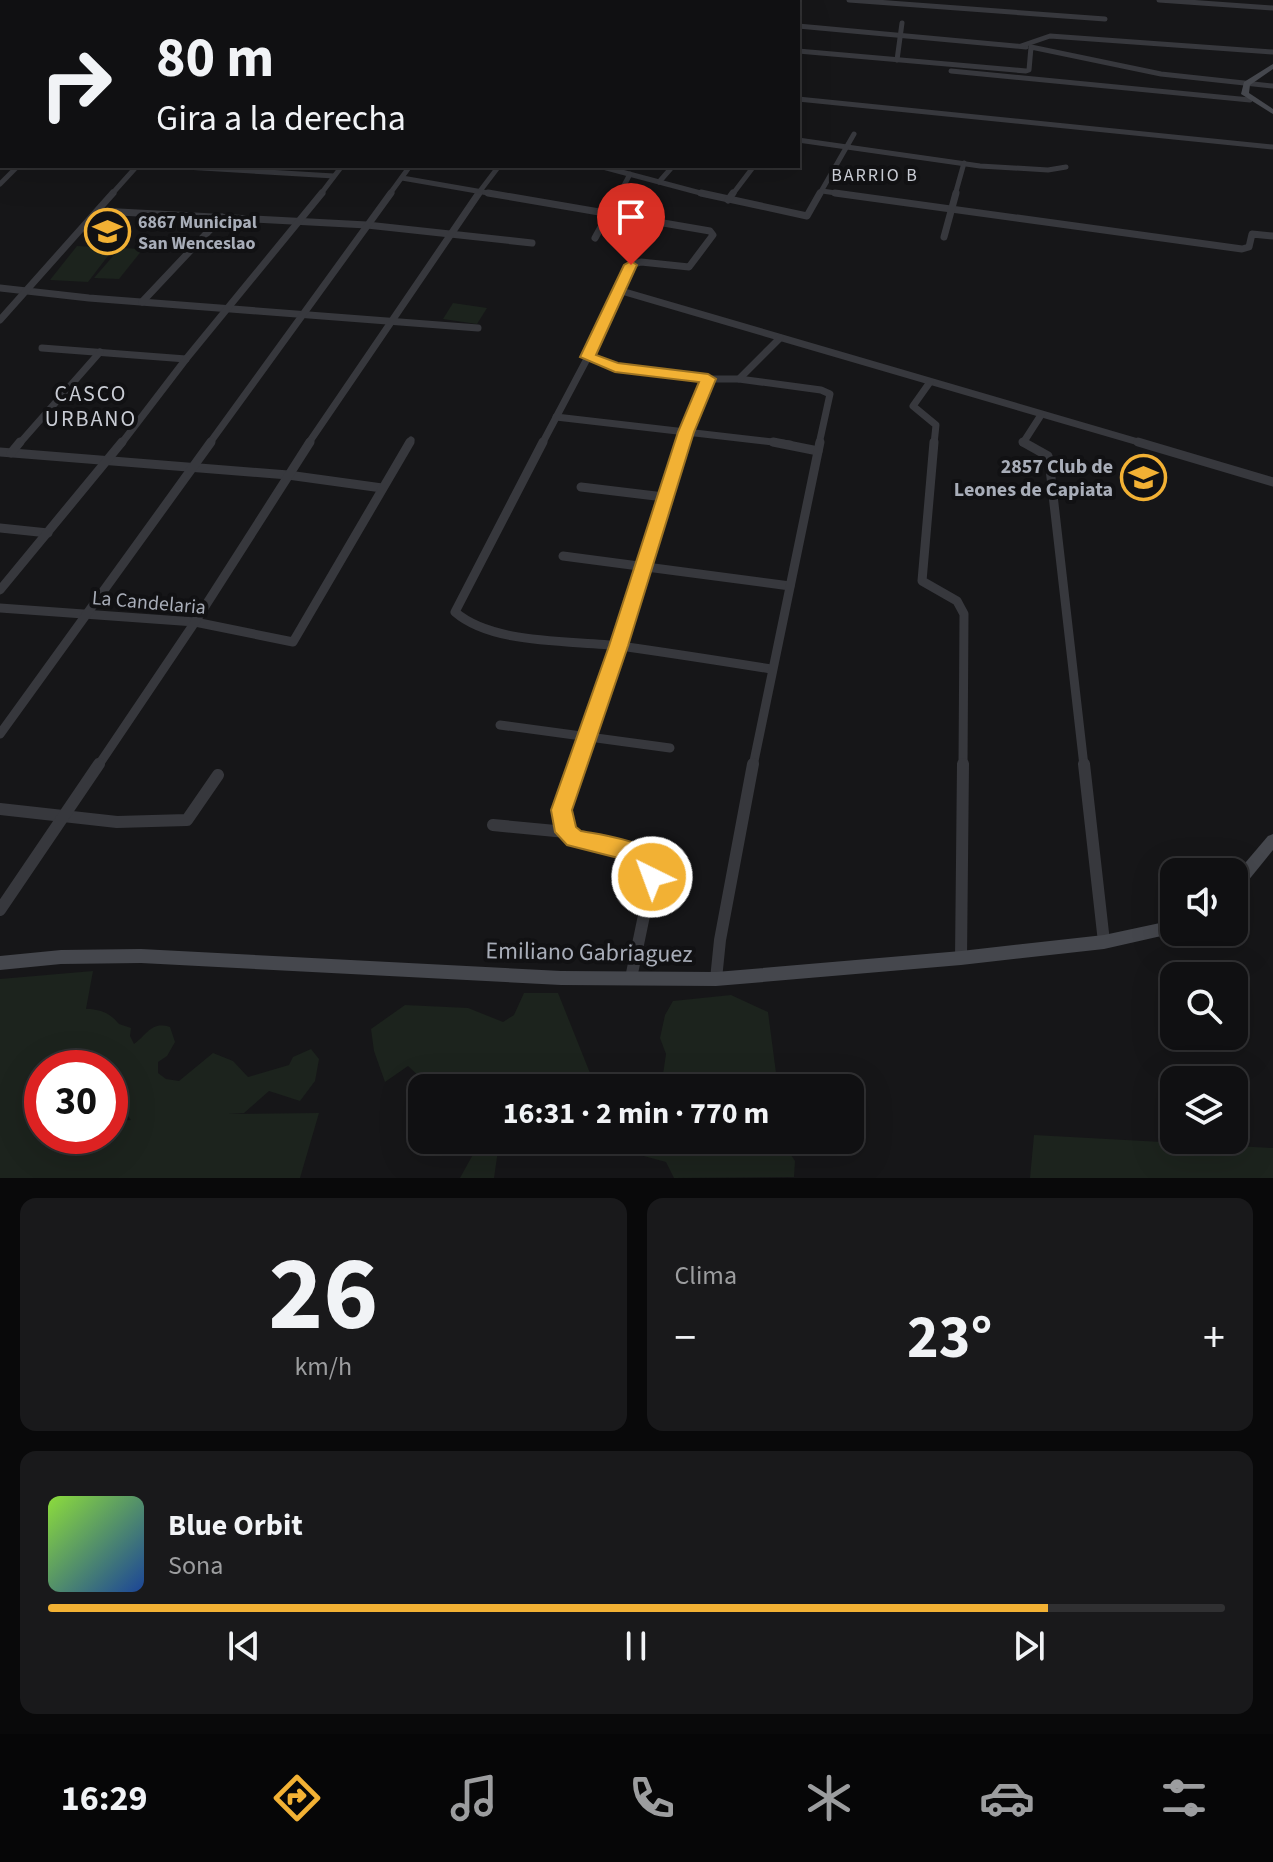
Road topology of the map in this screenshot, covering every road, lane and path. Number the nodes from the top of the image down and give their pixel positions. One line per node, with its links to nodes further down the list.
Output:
1 (849, 0): 4 (street)
2 (1007, 0): 6 (street)
3 (1159, 0): 5 (street)
4 (881, 1): 6 (street)
5 (1273, 8)
6 (1007, 12): 7 (street)
7 (1105, 19)
8 (902, 23): 10 (street)
9 (800, 26): 10 (street)
10 (901, 35): 11 (street); 16 (street)
11 (1021, 46): 12 (street); 14 (street)
12 (1031, 47): 16 (street); 18 (street)
13 (800, 51): 15 (street)
14 (1273, 52)
15 (852, 57): 16 (street); 21 (street)
16 (897, 60)
17 (1272, 68): 18 (main road)
18 (1247, 84): 19 (street); 21 (main road)
19 (1273, 86)
20 (800, 99): 26 (street)
21 (1250, 100): 22 (main road)
22 (1273, 112)
23 (854, 134): 25 (street)
24 (800, 140): 25 (street)
25 (846, 147): 27 (street); 44 (street)
26 (1273, 147)
27 (964, 163): 28 (street); 46 (street)
28 (1066, 167)
29 (16, 168): 42 (street)
30 (135, 168): 47 (street)
31 (201, 168): 39 (street)
32 (340, 168): 39 (street)
33 (409, 168): 40 (street)
34 (498, 168): 43 (street)
35 (607, 168): 38 (street)
36 (671, 168): 41 (street)
37 (752, 168): 45 (street)
38 (630, 174): 41 (street); 48 (street)
39 (334, 176): 50 (street)
40 (402, 178): 43 (street); 51 (street)
41 (659, 182): 45 (street)
42 (0, 184)
43 (482, 191): 48 (street); 52 (street)
44 (822, 191): 45 (street); 46 (street)
45 (728, 200)
46 (950, 209): 53 (street); 54 (street)
47 (100, 211): 49 (street); 58 (street)
48 (610, 213): 55 (street); 59 (street)
49 (222, 217): 50 (street); 60 (street)
50 (301, 221): 51 (street); 61 (street)
51 (367, 225): 52 (street); 62 (street)
52 (449, 233): 56 (street); 64 (street)
53 (1273, 236)
54 (944, 237)
55 (595, 238)
56 (532, 243)
57 (0, 288): 58 (street)
58 (27, 290): 60 (street); 63 (street)
59 (618, 290): 66 (street); 69 (street)
60 (142, 302): 61 (street)
61 (230, 308): 62 (street); 70 (street)
62 (304, 313): 64 (street); 82 (street)
63 (0, 320)
64 (391, 320): 65 (street); 83 (street)
65 (478, 328)
66 (780, 338): 72 (street); 73 (street)
67 (42, 348): 68 (street)
68 (100, 352): 70 (street); 80 (street)
69 (588, 357): 71 (street); 75 (street)
70 (186, 359): 81 (street)
71 (708, 379): 72 (street); 76 (street)
72 (739, 379): 78 (street)
73 (930, 382): 74 (street); 113 (street)
74 (1041, 415): 84 (street); 112 (street)
75 (556, 417): 76 (street); 97 (street)
76 (686, 432): 78 (street); 87 (street)
77 (411, 440): 86 (street)
78 (818, 451): 92 (street)
79 (0, 452): 80 (street)
80 (11, 453): 81 (street)
81 (109, 460): 82 (street); 89 (street)
82 (192, 467): 83 (street); 95 (street)
83 (288, 475): 86 (street); 96 (street)
84 (1273, 482)
85 (581, 487): 87 (street)
86 (382, 488): 96 (street, La Candelaria)
87 (664, 497): 91 (street)
88 (0, 528): 89 (street)
89 (48, 533): 93 (street)
90 (563, 556): 91 (street)
91 (644, 565): 92 (street); 97 (street)
92 (790, 586): 98 (street)
93 (0, 590)
94 (0, 608): 95 (street, La Candelaria)
95 (84, 614): 96 (street, La Candelaria); 100 (street)
96 (195, 622): 105 (street)
97 (618, 646): 98 (street); 101 (street)
98 (771, 669): 116 (street)
99 (500, 725): 101 (street)
100 (0, 734)
101 (586, 737): 102 (street); 107 (street)
102 (670, 748)
103 (218, 775): 105 (street)
104 (0, 809): 105 (street)
105 (61, 818): 110 (street)
106 (493, 825): 107 (street)
107 (566, 832): 115 (street)
108 (1273, 840): 109 (main road)
109 (1248, 870)
110 (0, 910)
111 (1160, 930): 112 (main road, Emiliano Gabriaguez)
112 (1104, 942): 113 (main road, Emiliano Gabriaguez)
113 (961, 958): 116 (main road, Emiliano Gabriaguez)
114 (0, 963): 115 (main road, Emiliano Gabriaguez)
115 (631, 978): 116 (main road, Emiliano Gabriaguez)
116 (716, 979)

